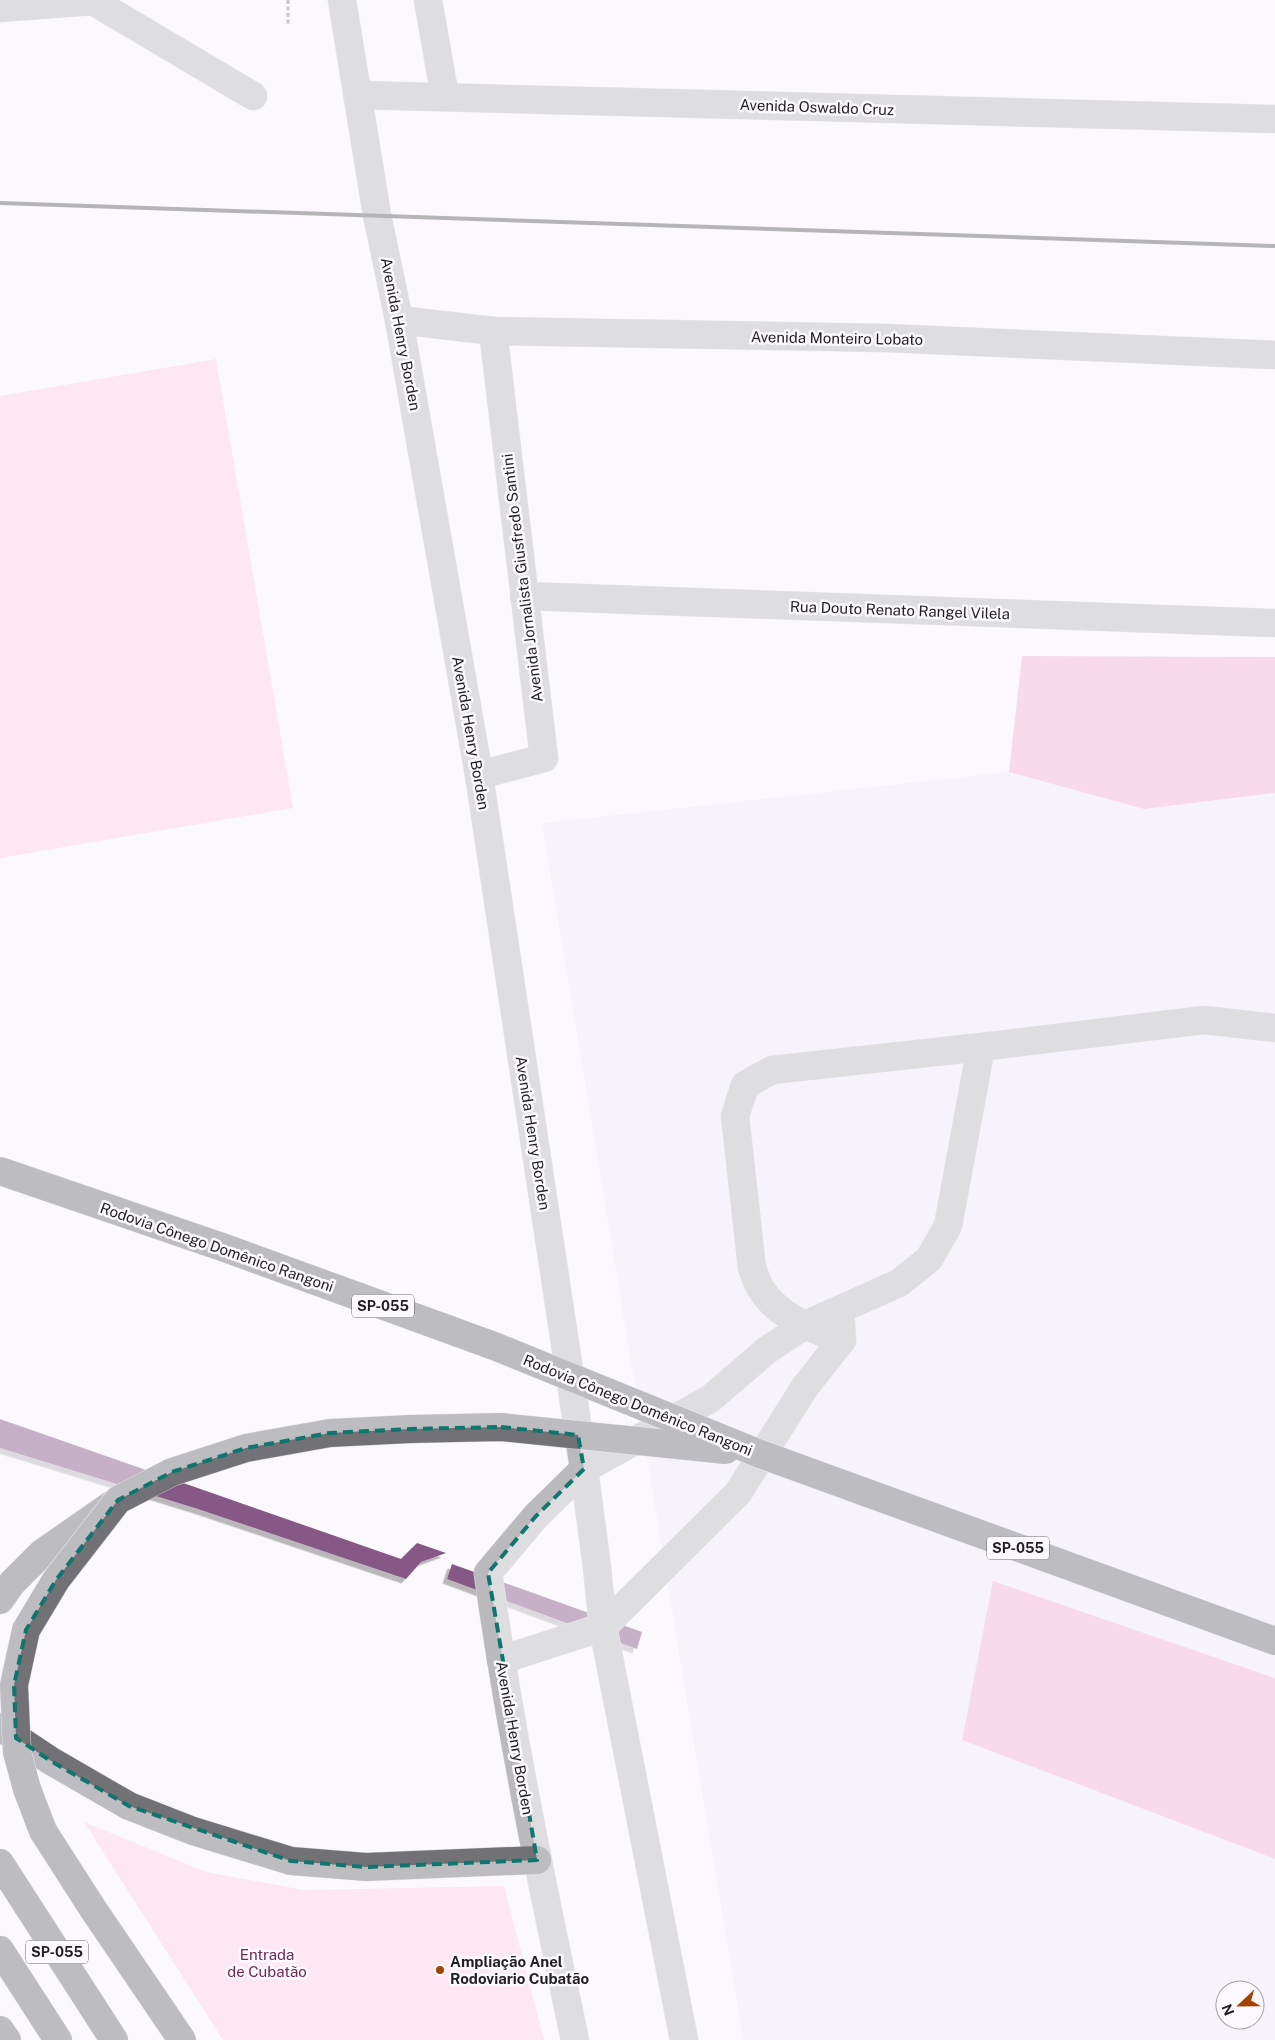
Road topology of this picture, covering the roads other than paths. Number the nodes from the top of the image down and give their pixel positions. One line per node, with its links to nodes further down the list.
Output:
1 (342, 0): 5 (street, Avenida Henry Borden)
2 (428, 0): 6 (street)
3 (0, 8): 4 (street)
4 (253, 96)
5 (359, 96): 6 (street, Avenida Oswaldo Cruz); 8 (street, Avenida Henry Borden)
6 (445, 97): 7 (street, Avenida Oswaldo Cruz)
7 (1275, 119)
8 (399, 320): 9 (street, Avenida Monteiro Lobato); 13 (street, Avenida Henry Borden)
9 (493, 331): 10 (street, Avenida Monteiro Lobato); 11 (street, Avenida Jornalista Giusfredo Santini)
10 (1275, 355)
11 (524, 596): 12 (street, Rua Douto Renato Rangel Vilela); 13 (street, Avenida Jornalista Giusfredo Santini)
12 (1275, 623)
13 (479, 776): 21 (street, Avenida Henry Borden)
14 (1275, 1028): 15 (street)
15 (980, 1047): 17 (street); 18 (street)
16 (0, 1171): 20 (highway, Rodovia Cônego Domênico Rangoni / SP-055, bridge)
17 (840, 1310): 18 (street); 19 (street)
18 (806, 1326): 19 (street); 21 (street)
19 (842, 1340): 24 (street)
20 (760, 1454): 22 (highway, bridge); 25 (highway, Rodovia Cônego Domênico Rangoni / SP-055, bridge)
21 (584, 1469): 24 (street, Avenida Henry Borden); 26 (street, Avenida Henry Borden)
22 (118, 1500): 23 (highway, bridge); 35 (highway, bridge)
23 (0, 1600)
24 (603, 1627): 26 (street); 37 (street, Avenida Henry Borden)
25 (1275, 1641)
26 (501, 1660): 28 (street, Avenida Henry Borden)
27 (0, 1727): 28 (highway)
28 (537, 1860): 36 (street, Avenida Henry Borden)
29 (0, 1863): 34 (highway, SP-055)
30 (0, 1950): 33 (highway)
31 (0, 2030): 32 (highway)
32 (7, 2040)
33 (58, 2040)
34 (114, 2040)
35 (182, 2040)
36 (575, 2040)
37 (684, 2040)

